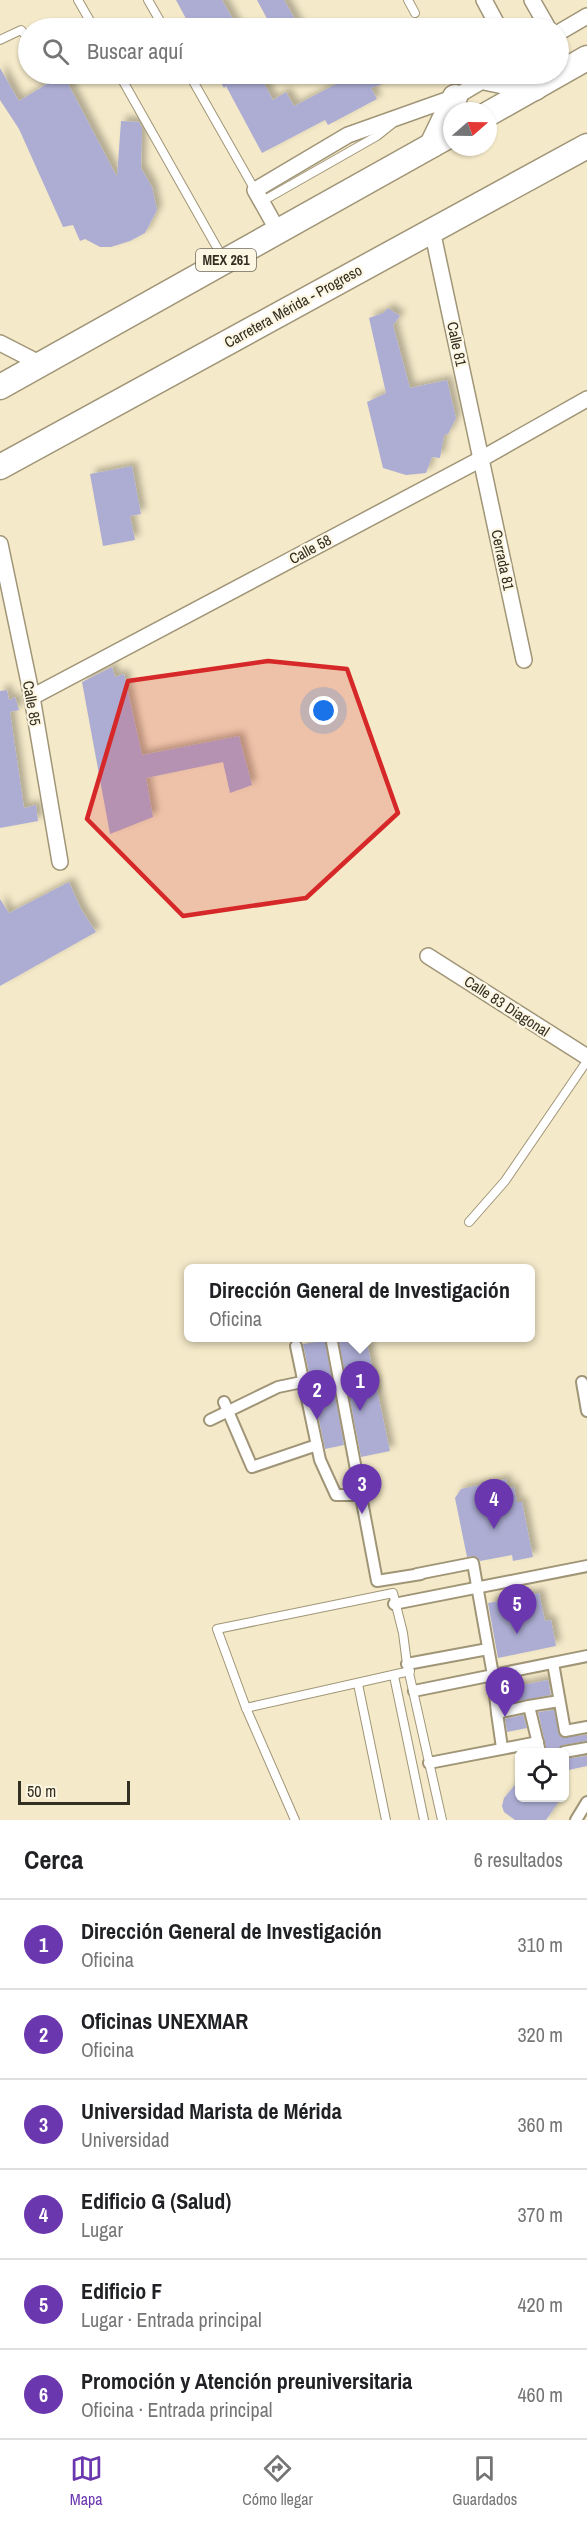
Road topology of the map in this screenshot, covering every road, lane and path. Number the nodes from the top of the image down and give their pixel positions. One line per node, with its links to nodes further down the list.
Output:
1 (78, 0): 8 (lane)
2 (148, 0): 9 (lane)
3 (408, 0): 6 (lane)
4 (484, 0): 10 (street)
5 (532, 0): 11 (street)
6 (415, 13)
7 (587, 16): 12 (street)
8 (88, 18)
9 (158, 18)
10 (494, 18)
11 (543, 18)
12 (569, 27)
13 (18, 31): 14 (lane)
14 (0, 40)
15 (587, 58): 16 (highway)
16 (569, 68)
17 (125, 84): 30 (lane)
18 (195, 84): 27 (lane)
19 (477, 84): 23 (street)
20 (520, 84): 22 (highway)
21 (542, 84): 22 (highway)
22 (535, 88): 24 (highway)
23 (455, 97): 25 (highway); 27 (street)
24 (497, 109)
25 (442, 140): 29 (highway, MEX 261)
26 (587, 146): 28 (highway, Carretera Mérida - Progreso)
27 (258, 196): 29 (street)
28 (432, 230): 35 (street, Calle 81); 36 (highway, Carretera Mérida - Progreso)
29 (278, 231): 30 (highway, MEX 261)
30 (224, 261): 32 (highway, MEX 261)
31 (0, 343): 32 (street)
32 (42, 364): 33 (highway, MEX 261)
33 (0, 387)
34 (587, 399): 35 (street, Calle 58)
35 (481, 459): 38 (street, Cerrada 81); 39 (street, Calle 58)
36 (0, 467)
37 (0, 544): 39 (street, Calle 85)
38 (524, 660)
39 (32, 697): 40 (street, Calle 85)
40 (60, 862)
41 (428, 956): 42 (street, Calle 83 Diagonal)
42 (587, 1059): 43 (lane)
43 (469, 1222)
44 (332, 1342): 52 (street)
45 (296, 1346): 46 (street)
46 (302, 1382): 50 (street); 51 (street)
47 (582, 1382): 49 (street)
48 (224, 1402): 51 (street)
49 (587, 1410)
50 (210, 1420)
51 (317, 1445): 52 (street)
52 (361, 1495): 54 (street)
53 (587, 1566): 54 (street)
54 (477, 1587): 55 (street); 56 (street)
55 (394, 1604): 59 (lane); 66 (lane)
56 (488, 1649): 59 (street); 60 (street)
57 (587, 1656): 58 (street)
58 (553, 1663): 60 (street); 64 (street)
59 (409, 1668): 61 (lane); 63 (lane)
60 (493, 1675): 63 (street); 67 (street)
61 (394, 1676): 62 (lane); 77 (lane)
62 (358, 1684): 66 (lane); 76 (lane)
63 (414, 1691): 73 (lane)
64 (559, 1701): 65 (street); 68 (street)
65 (529, 1706): 67 (street); 69 (street)
66 (246, 1708): 75 (lane)
67 (497, 1713): 70 (street)
68 (587, 1727)
69 (539, 1747): 70 (street)
70 (502, 1748): 73 (street)
71 (587, 1748): 72 (street)
72 (569, 1751)
73 (429, 1763): 78 (lane)
74 (587, 1802): 79 (street)
75 (295, 1820)
76 (386, 1820)
77 (424, 1820)
78 (442, 1820)
79 (576, 1820)

